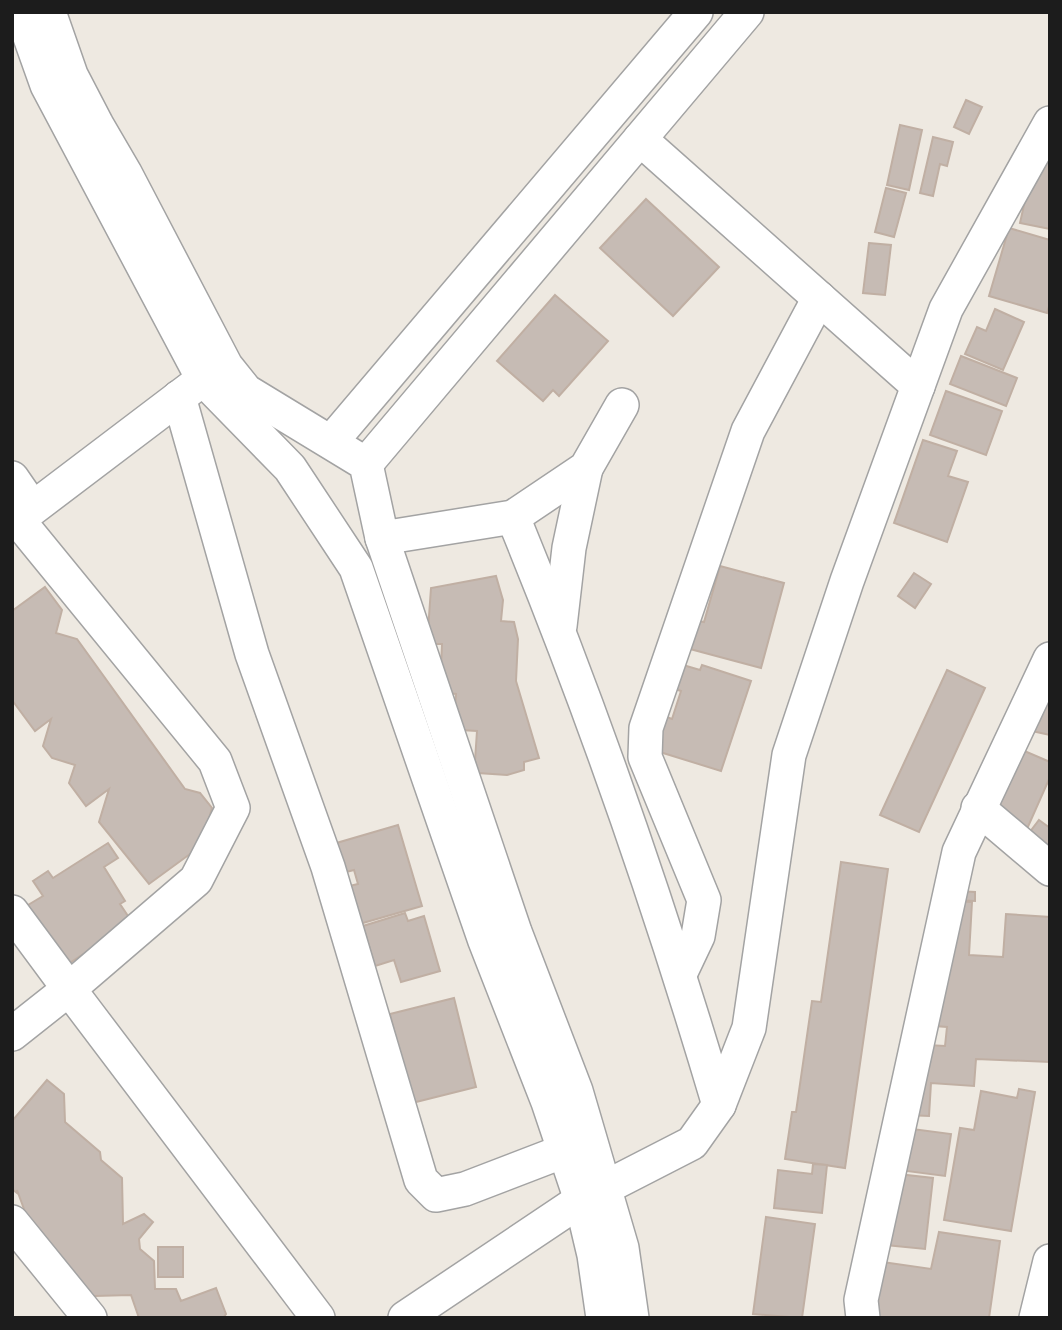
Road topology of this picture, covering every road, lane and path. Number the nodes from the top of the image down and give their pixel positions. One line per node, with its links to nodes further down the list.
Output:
1 (21, 12): 8 (street)
2 (49, 12): 8 (street)
3 (696, 12): 11 (street)
4 (747, 12): 6 (street)
5 (1050, 123): 9 (street)
6 (640, 139): 7 (street); 12 (street)
7 (819, 298): 9 (street); 23 (street)
8 (203, 381): 11 (street); 15 (street); 27 (street); 27 (street)
9 (918, 386): 26 (street)
10 (622, 405): 13 (street)
11 (331, 442): 12 (street)
12 (366, 464): 17 (street)
13 (586, 468): 16 (street); 18 (street)
14 (12, 478): 15 (street)
15 (21, 517): 24 (street)
16 (513, 517): 17 (street); 18 (street)
17 (382, 538): 28 (street)
18 (559, 629): 23 (street)
19 (1050, 659): 20 (street)
20 (978, 808): 21 (street); 36 (street)
21 (1050, 869)
22 (12, 912): 24 (street)
23 (680, 974): 26 (street)
24 (69, 989): 25 (street); 32 (street)
25 (12, 1034)
26 (719, 1105): 28 (street)
27 (564, 1151): 28 (street)
28 (593, 1194): 33 (street); 34 (street); 35 (street)
29 (12, 1222): 31 (street)
30 (1050, 1261): 37 (street)
31 (90, 1318)
32 (318, 1318)
33 (405, 1318)
34 (603, 1318)
35 (632, 1318)
36 (863, 1318)
37 (1036, 1318)

